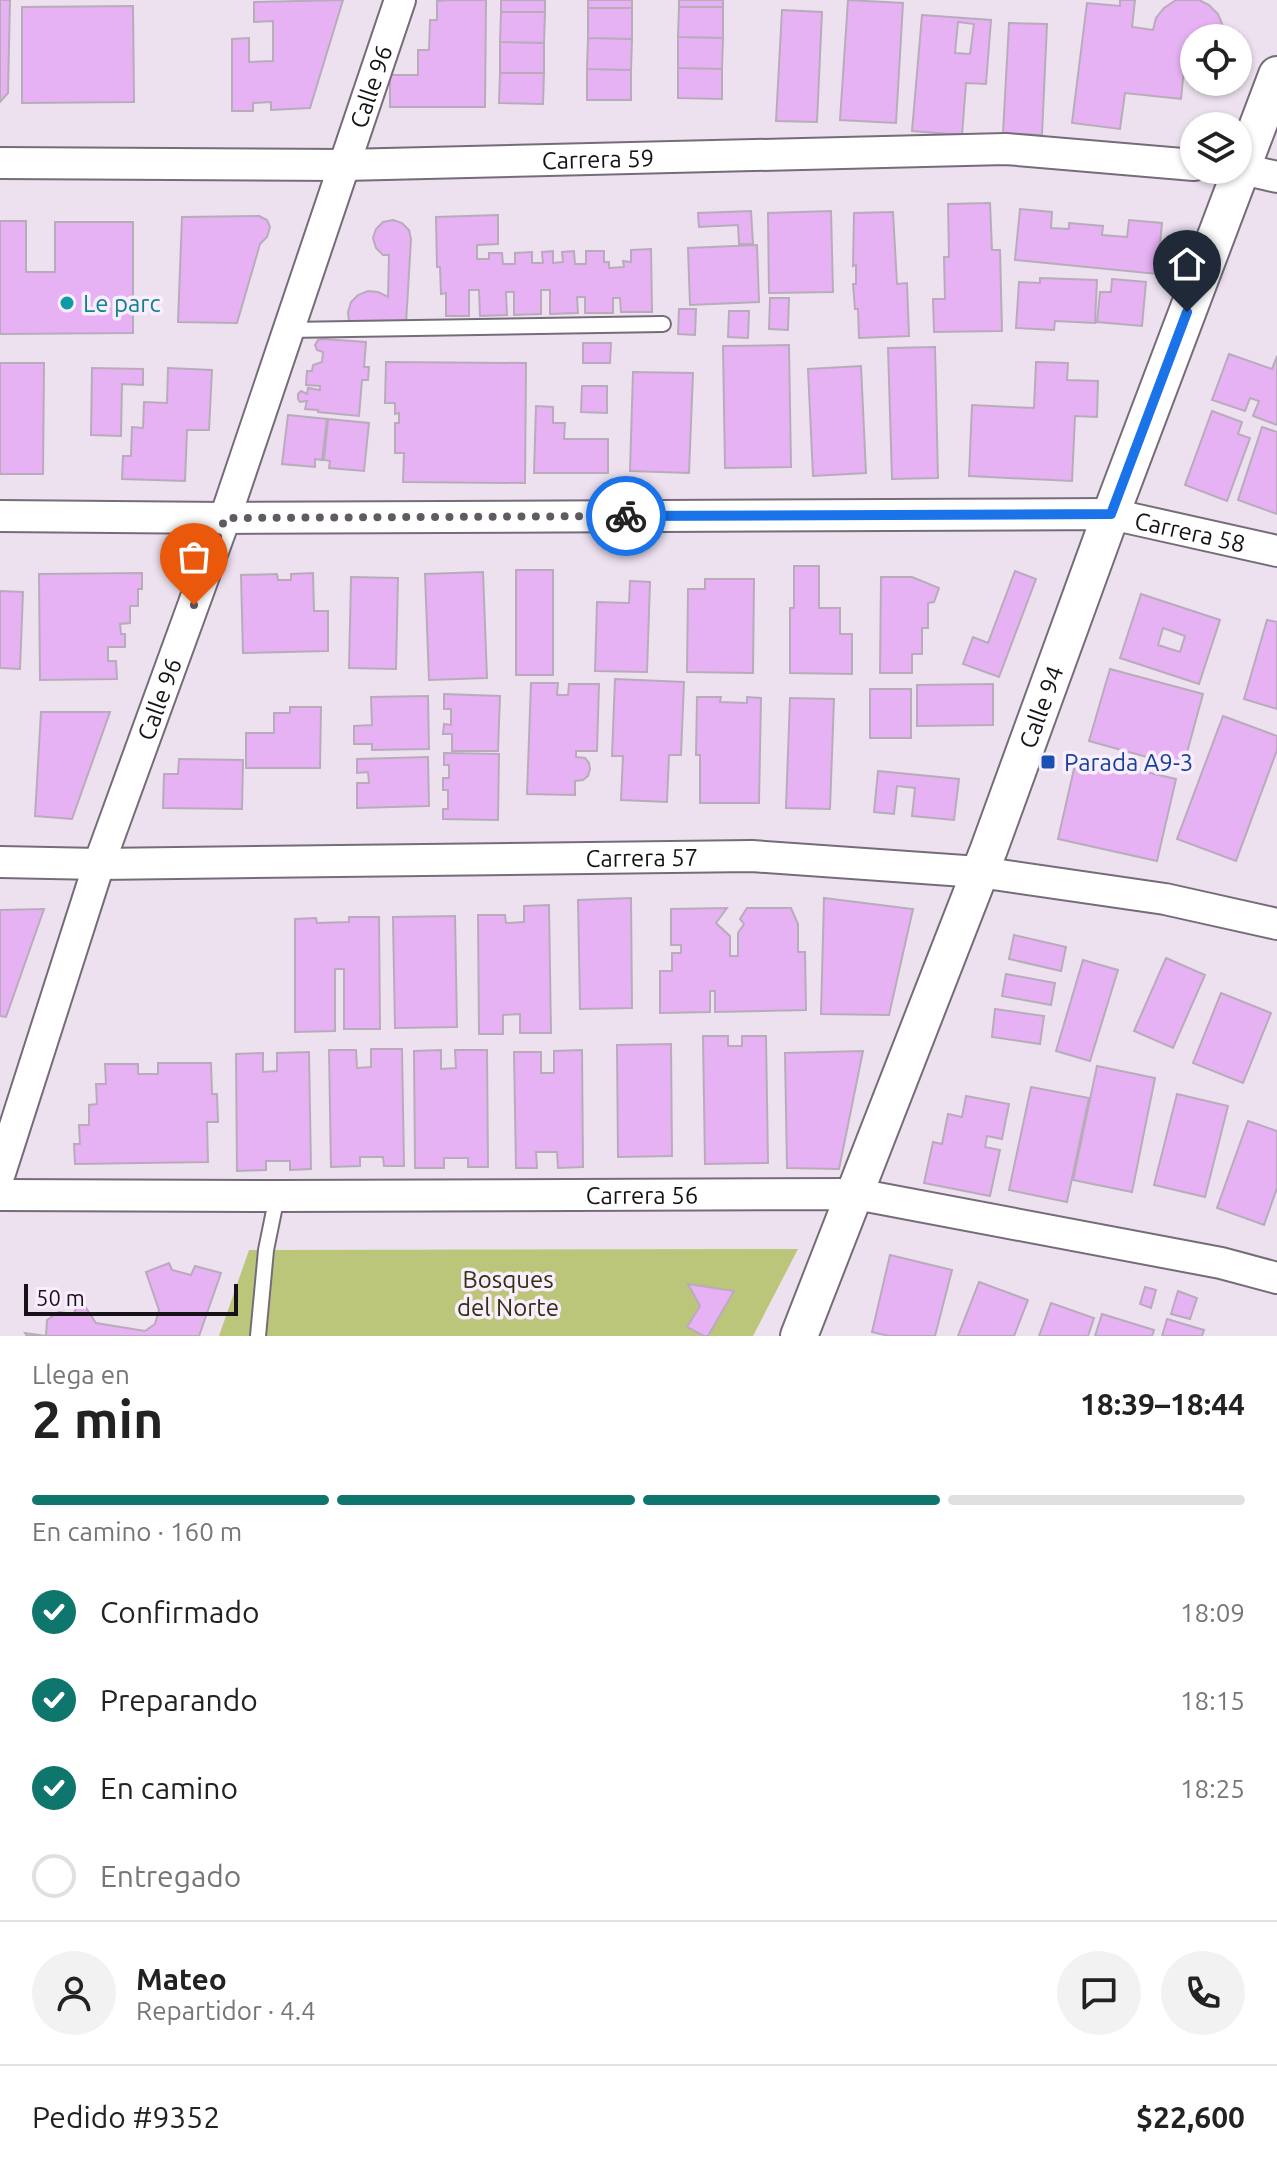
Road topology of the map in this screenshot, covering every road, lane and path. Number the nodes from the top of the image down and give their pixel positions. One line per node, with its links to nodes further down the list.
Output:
1 (400, 0): 6 (street, Calle 96)
2 (1277, 75): 3 (street, Calle 94)
3 (1252, 136)
4 (0, 163): 6 (street, Carrera 59)
5 (1180, 164): 6 (street, Carrera 59)
6 (344, 165): 11 (street, Calle 96)
7 (1252, 171): 8 (street)
8 (1277, 177)
9 (1233, 184): 12 (street, Calle 94)
10 (663, 324): 11 (lane)
11 (288, 330): 14 (street, Calle 96)
12 (1111, 514): 14 (street, Carrera 58); 15 (street, Carrera 58); 18 (street, Calle 94)
13 (0, 516): 14 (street, Carrera 58)
14 (225, 518): 17 (street, Calle 96)
15 (1277, 551)
16 (0, 862): 17 (street, Carrera 57)
17 (99, 864): 18 (street, Carrera 57); 20 (street, Calle 96)
18 (979, 872): 19 (street, Carrera 57); 21 (street, Calle 94)
19 (1277, 924)
20 (0, 1173)
21 (856, 1194): 23 (street, Carrera 56); 24 (street, Carrera 56); 26 (street, Calle 94)
22 (0, 1195): 23 (street, Carrera 56)
23 (277, 1196): 25 (lane)
24 (1277, 1278)
25 (258, 1336)
26 (799, 1336)

